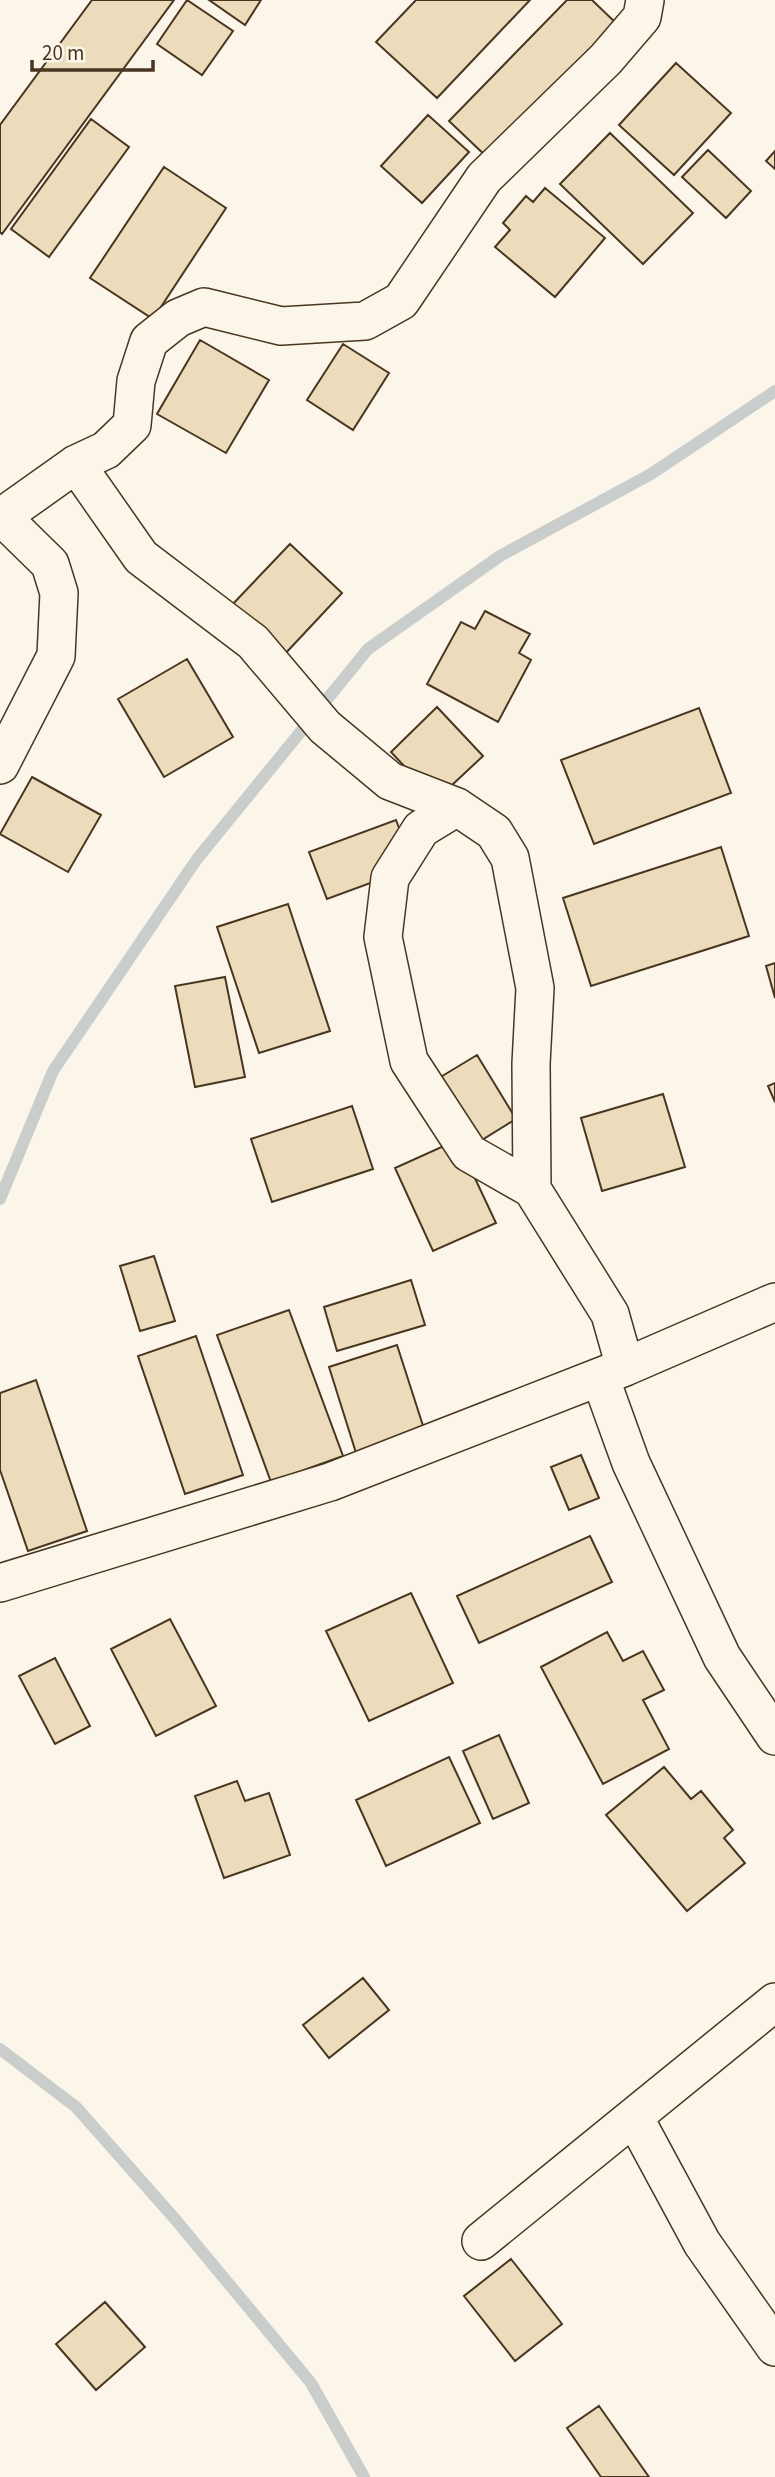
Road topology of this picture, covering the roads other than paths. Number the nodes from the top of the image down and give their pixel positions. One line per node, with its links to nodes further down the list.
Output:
1 (645, 0): 2 (street)
2 (76, 464): 3 (street); 5 (street)
3 (1, 517): 4 (street)
4 (0, 765)
5 (457, 807): 6 (street); 6 (street)
6 (532, 1189): 8 (street)
7 (775, 1302): 8 (street)
8 (612, 1372): 9 (street); 10 (street)
9 (0, 1583)
10 (775, 1736)
11 (775, 2002): 12 (street)
12 (634, 2117): 13 (street); 14 (street)
13 (481, 2241)
14 (775, 2347)

